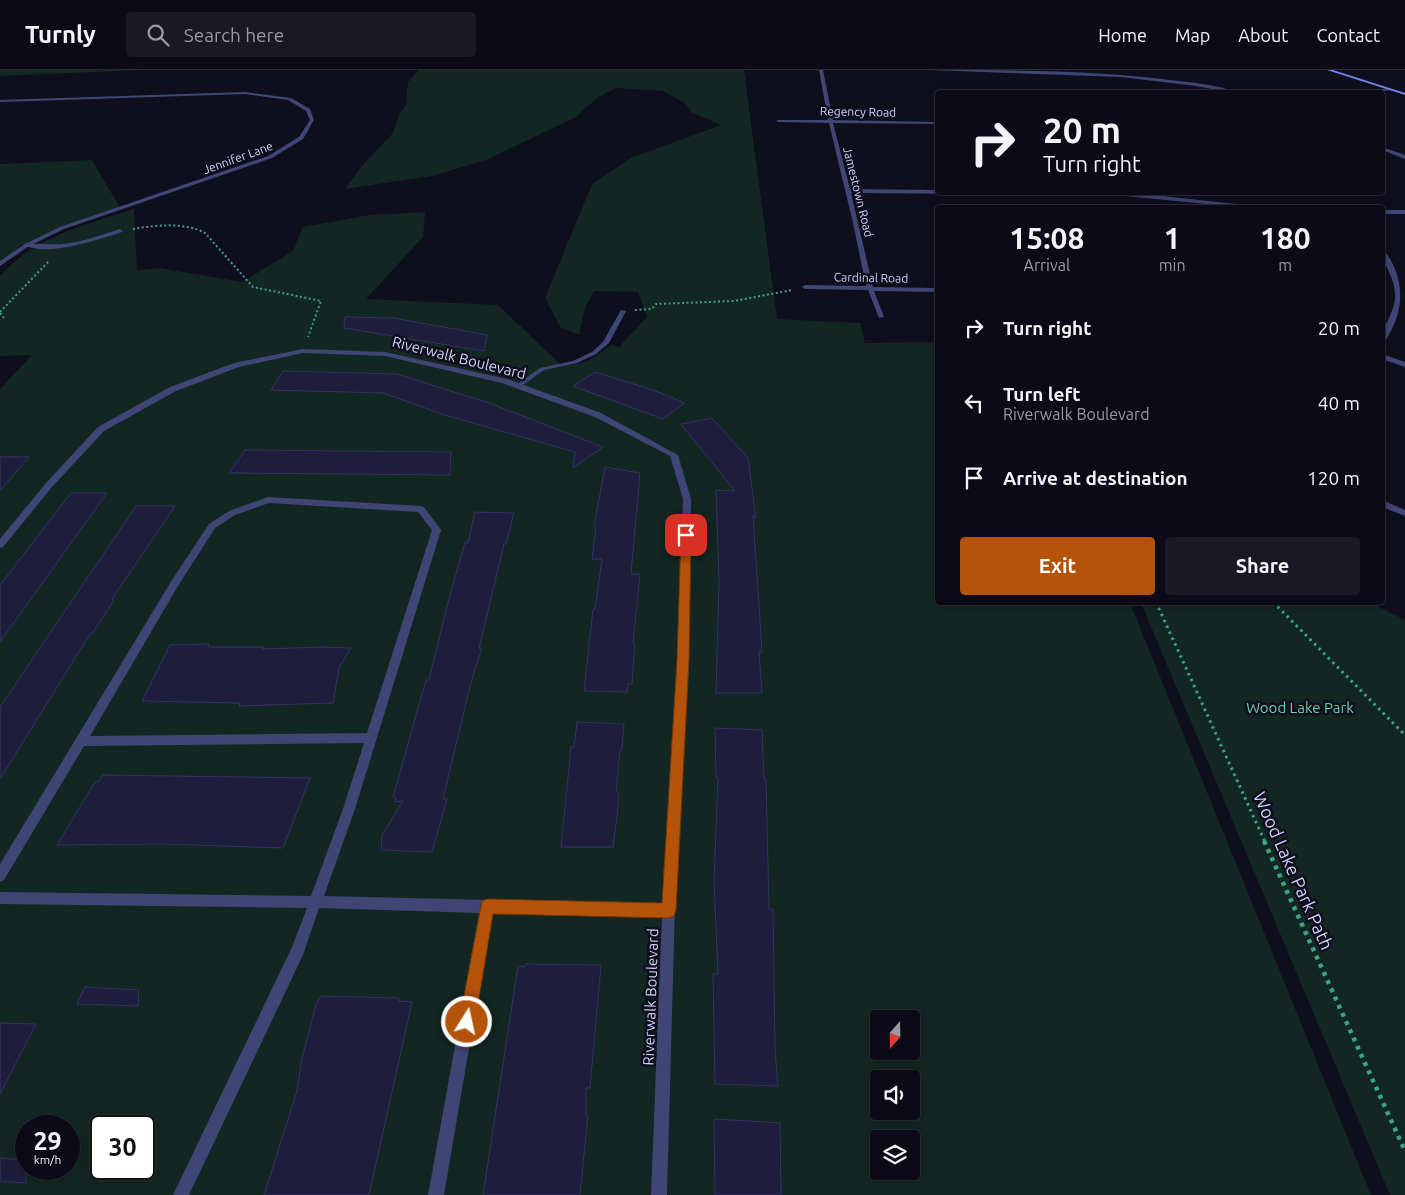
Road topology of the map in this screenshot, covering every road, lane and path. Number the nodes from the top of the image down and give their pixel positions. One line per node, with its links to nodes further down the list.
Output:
1 (822, 70): 10 (street, Jamestown Road)
2 (931, 70): 5 (street)
3 (1329, 70): 4 (street)
4 (1389, 89): 6 (street); 7 (street)
5 (1224, 90)
6 (1385, 90)
7 (1405, 94)
8 (0, 101): 21 (street, Jennifer Lane)
9 (778, 121): 10 (street, Regency Road)
10 (831, 122): 11 (street, Regency Road); 14 (street, Jamestown Road)
11 (935, 123)
12 (1385, 149): 13 (street)
13 (1405, 157)
14 (848, 191): 15 (street); 26 (street, Jamestown Road)
15 (935, 193)
16 (1136, 195): 17 (street)
17 (1239, 205)
18 (1385, 212): 19 (street)
19 (1405, 212)
20 (120, 231): 21 (lane); 33 (path)
21 (27, 245): 24 (street, Jennifer Lane)
22 (1385, 255): 32 (street)
23 (54, 257): 29 (path)
24 (0, 264)
25 (805, 287): 26 (street, Cardinal Road); 28 (path)
26 (870, 289): 27 (street, Cardinal Road); 30 (street, Jamestown Road)
27 (935, 290)
28 (624, 311): 36 (lane)
29 (0, 313): 31 (path)
30 (881, 317)
31 (4, 318)
32 (1385, 336)
33 (303, 351): 36 (street, Riverwalk Boulevard); 39 (street, Riverwalk Boulevard)
34 (1385, 357): 35 (street)
35 (1405, 365)
36 (518, 386): 49 (street, Riverwalk Boulevard)
37 (1385, 504): 38 (street)
38 (1405, 514)
39 (0, 545)
40 (1157, 605): 50 (path, Wood Lake Park Path)
41 (1276, 605): 42 (path)
42 (1405, 735)
43 (372, 738): 44 (street); 44 (street); 47 (street)
44 (80, 741): 45 (street)
45 (0, 876)
46 (0, 898): 47 (street)
47 (315, 902): 48 (street); 51 (street)
48 (487, 906): 49 (street); 52 (street)
49 (669, 910): 53 (street, Riverwalk Boulevard)
50 (1405, 1151)
51 (181, 1195)
52 (436, 1195)
53 (659, 1195)

